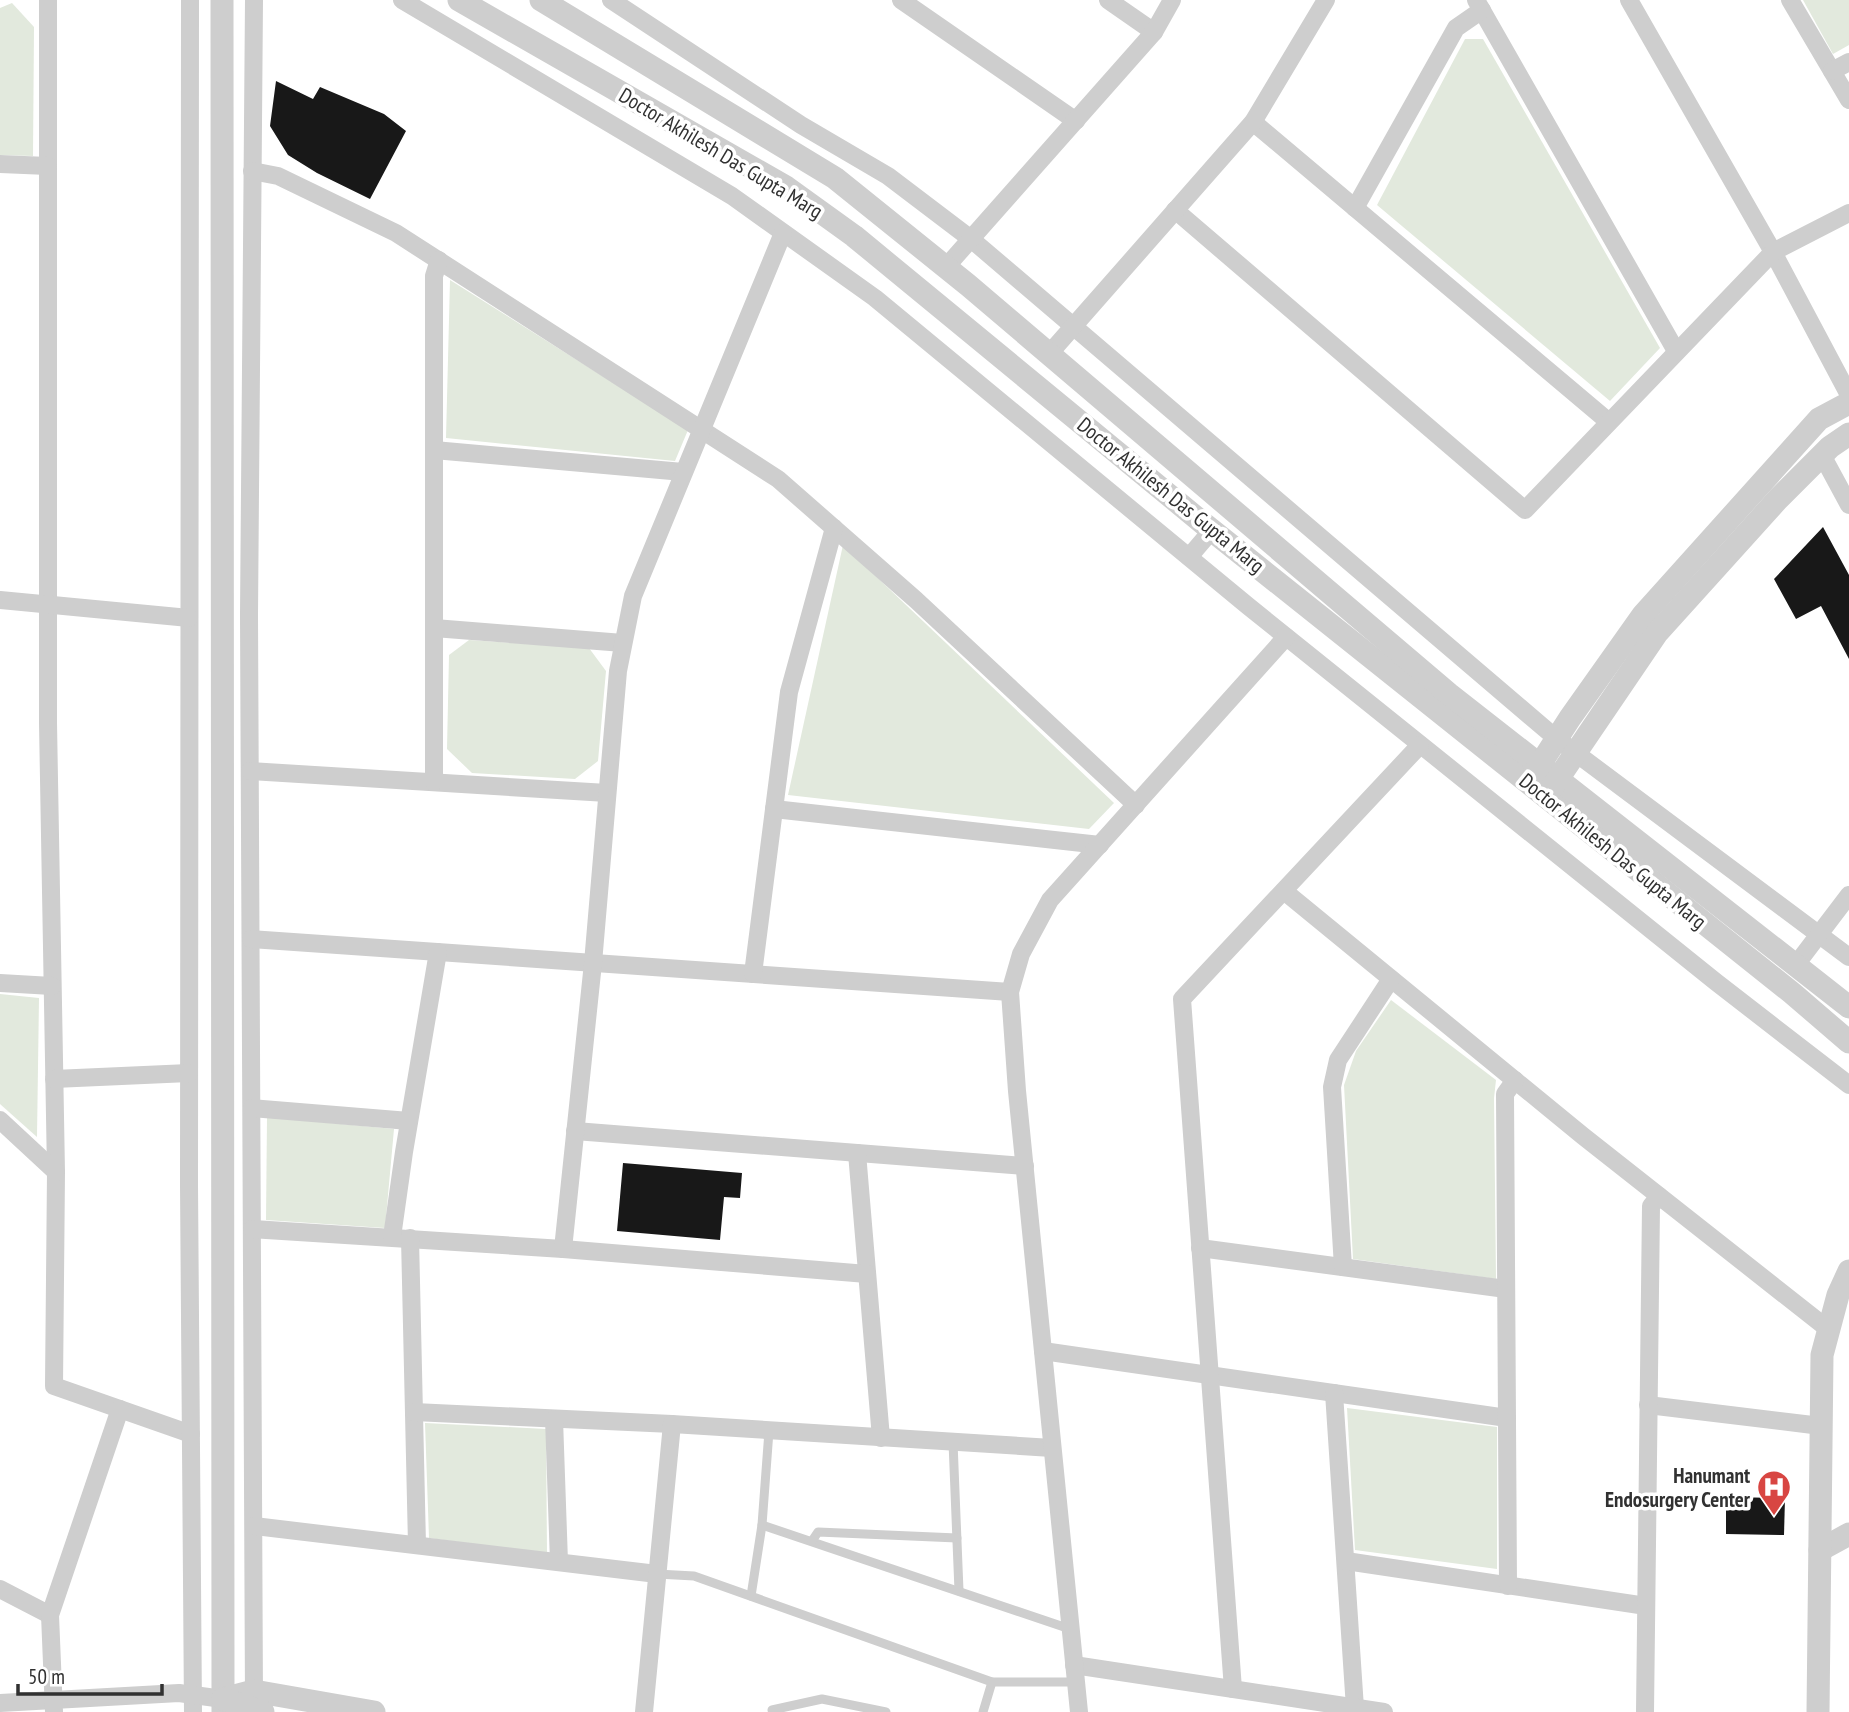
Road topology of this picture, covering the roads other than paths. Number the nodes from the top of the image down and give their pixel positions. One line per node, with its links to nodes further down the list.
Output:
1 (48, 0): 23 (street)
2 (190, 0): 51 (street)
3 (222, 0): 139 (street)
4 (254, 0): 24 (street)
5 (402, 0): 28 (street)
6 (459, 0): 47 (street, Doctor Akhilesh Das Gupta Marg)
7 (541, 0): 32 (street, Doctor Akhilesh Das Gupta Marg)
8 (611, 0): 29 (street)
9 (901, 0): 20 (street)
10 (1108, 0): 16 (street)
11 (1172, 0): 16 (street)
12 (1326, 0): 21 (street)
13 (1629, 0): 30 (street)
14 (1790, 0): 18 (street)
15 (1479, 5): 25 (street); 34 (street)
16 (1154, 32): 20 (street)
17 (1849, 62): 18 (street)
18 (1832, 71): 19 (street)
19 (1849, 100)
20 (1076, 121): 29 (street)
21 (1253, 122): 25 (street); 26 (street)
22 (0, 164): 23 (street)
23 (48, 166): 50 (street)
24 (252, 171): 31 (street); 58 (street)
25 (1355, 208): 38 (street)
26 (1175, 210): 33 (street); 38 (street)
27 (1849, 214): 30 (street)
28 (783, 233): 39 (street); 48 (street)
29 (971, 239): 32 (street); 33 (street)
30 (1773, 252): 34 (street); 36 (street)
31 (439, 260): 39 (street); 41 (street)
32 (946, 267): 35 (street, Doctor Akhilesh Das Gupta Marg)
33 (1073, 327): 35 (street); 55 (street)
34 (1676, 351): 38 (street)
35 (1049, 354): 45 (street, Doctor Akhilesh Das Gupta Marg)
36 (1849, 395)
37 (1849, 403): 55 (street)
38 (1609, 422)
39 (701, 429): 43 (street); 46 (street)
40 (1849, 434): 42 (street)
41 (434, 450): 43 (street); 52 (street)
42 (1822, 455): 44 (street); 57 (street)
43 (683, 472): 54 (street)
44 (1849, 505)
45 (1244, 520): 47 (street); 60 (street, Doctor Akhilesh Das Gupta Marg)
46 (834, 528): 62 (street); 63 (street)
47 (1220, 536): 48 (street); 60 (street, Doctor Akhilesh Das Gupta Marg)
48 (1189, 557): 53 (street)
49 (0, 600): 50 (street)
50 (48, 605): 51 (street); 76 (street)
51 (189, 618): 80 (street)
52 (434, 628): 54 (street); 59 (street)
53 (1286, 636): 56 (street); 62 (street)
54 (623, 643): 61 (street)
55 (1557, 739): 57 (street); 60 (street)
56 (1420, 744): 65 (street); 83 (street)
57 (1576, 754): 60 (street); 67 (street)
58 (250, 771): 59 (street); 68 (street)
59 (434, 782): 61 (street)
60 (1543, 782): 72 (street, Doctor Akhilesh Das Gupta Marg); 79 (street, Doctor Akhilesh Das Gupta Marg)
61 (607, 793): 71 (street)
62 (1136, 805): 64 (street)
63 (774, 809): 64 (street); 73 (street)
64 (1100, 845): 77 (street)
65 (1284, 891): 74 (street); 94 (street)
66 (1849, 895): 67 (street)
67 (1819, 934): 70 (street); 72 (street)
68 (251, 939): 69 (street); 84 (street)
69 (438, 952): 71 (street); 86 (street)
70 (1849, 957)
71 (593, 963): 73 (street); 87 (street)
72 (1795, 966): 78 (street, Doctor Akhilesh Das Gupta Marg)
73 (753, 974): 77 (street)
74 (1391, 979): 82 (street); 96 (street)
75 (0, 983): 76 (street)
76 (52, 986): 81 (street)
77 (1010, 992): 89 (street)
78 (1849, 1007)
79 (1849, 1042)
80 (189, 1073): 81 (street); 112 (street)
81 (54, 1079): 90 (street)
82 (1515, 1080): 91 (street); 99 (street)
83 (1849, 1085)
84 (252, 1108): 86 (street); 92 (street)
85 (0, 1120): 90 (street)
86 (409, 1121): 93 (street)
87 (575, 1131): 88 (street); 95 (street)
88 (857, 1153): 89 (street); 98 (street)
89 (1025, 1166): 101 (street)
90 (56, 1172): 105 (street)
91 (1659, 1196): 100 (street); 104 (street)
92 (252, 1229): 93 (street); 117 (street)
93 (401, 1238): 95 (street); 106 (street)
94 (1200, 1248): 96 (street); 102 (street)
95 (563, 1249): 98 (street)
96 (1343, 1267): 99 (street)
97 (1849, 1271): 100 (street)
98 (867, 1274): 113 (street)
99 (1506, 1289): 107 (street)
100 (1828, 1328): 110 (street)
101 (1043, 1351): 102 (street); 115 (street)
102 (1210, 1375): 103 (street); 136 (street)
103 (1334, 1393): 107 (street); 124 (street)
104 (1648, 1405): 110 (street); 131 (street)
105 (120, 1409): 112 (street); 132 (street)
106 (414, 1412): 108 (street); 121 (street)
107 (1507, 1418): 127 (street)
108 (554, 1419): 109 (street); 125 (street)
109 (672, 1424): 111 (street); 126 (street)
110 (1821, 1426): 122 (street)
111 (769, 1431): 113 (street); 116 (lane)
112 (191, 1434): 138 (street)
113 (881, 1438): 114 (street)
114 (953, 1442): 115 (street); 119 (lane)
115 (1052, 1448): 133 (street)
116 (762, 1525): 120 (lane); 130 (lane)
117 (254, 1526): 121 (street); 141 (street)
118 (1849, 1534): 122 (street)
119 (957, 1538): 120 (lane); 129 (lane)
120 (812, 1541): 129 (lane)
121 (417, 1545): 125 (street)
122 (1820, 1550): 123 (street); 151 (street)
123 (1849, 1557)
124 (1346, 1561): 127 (street); 142 (street)
125 (559, 1562): 126 (street)
126 (657, 1574): 130 (lane); 145 (street)
127 (1508, 1586): 131 (street)
128 (0, 1589): 132 (street)
129 (959, 1591): 133 (lane)
130 (751, 1597): 135 (lane)
131 (1646, 1606): 150 (street)
132 (50, 1615): 140 (street)
133 (1070, 1629): 134 (street)
134 (1075, 1674): 135 (lane); 136 (street); 148 (street)
135 (992, 1682): 147 (lane)
136 (1233, 1689): 142 (street)
137 (0, 1703): 140 (street)
138 (193, 1703): 139 (street); 140 (street)
139 (223, 1705): 141 (street)
140 (54, 1706)
141 (256, 1707): 144 (street)
142 (1356, 1708): 149 (street)
143 (772, 1710): 146 (lane)
144 (374, 1712)
145 (644, 1712)
146 (886, 1712)
147 (983, 1712)
148 (1079, 1712)
149 (1384, 1712)
150 (1645, 1712)
151 (1818, 1712)

